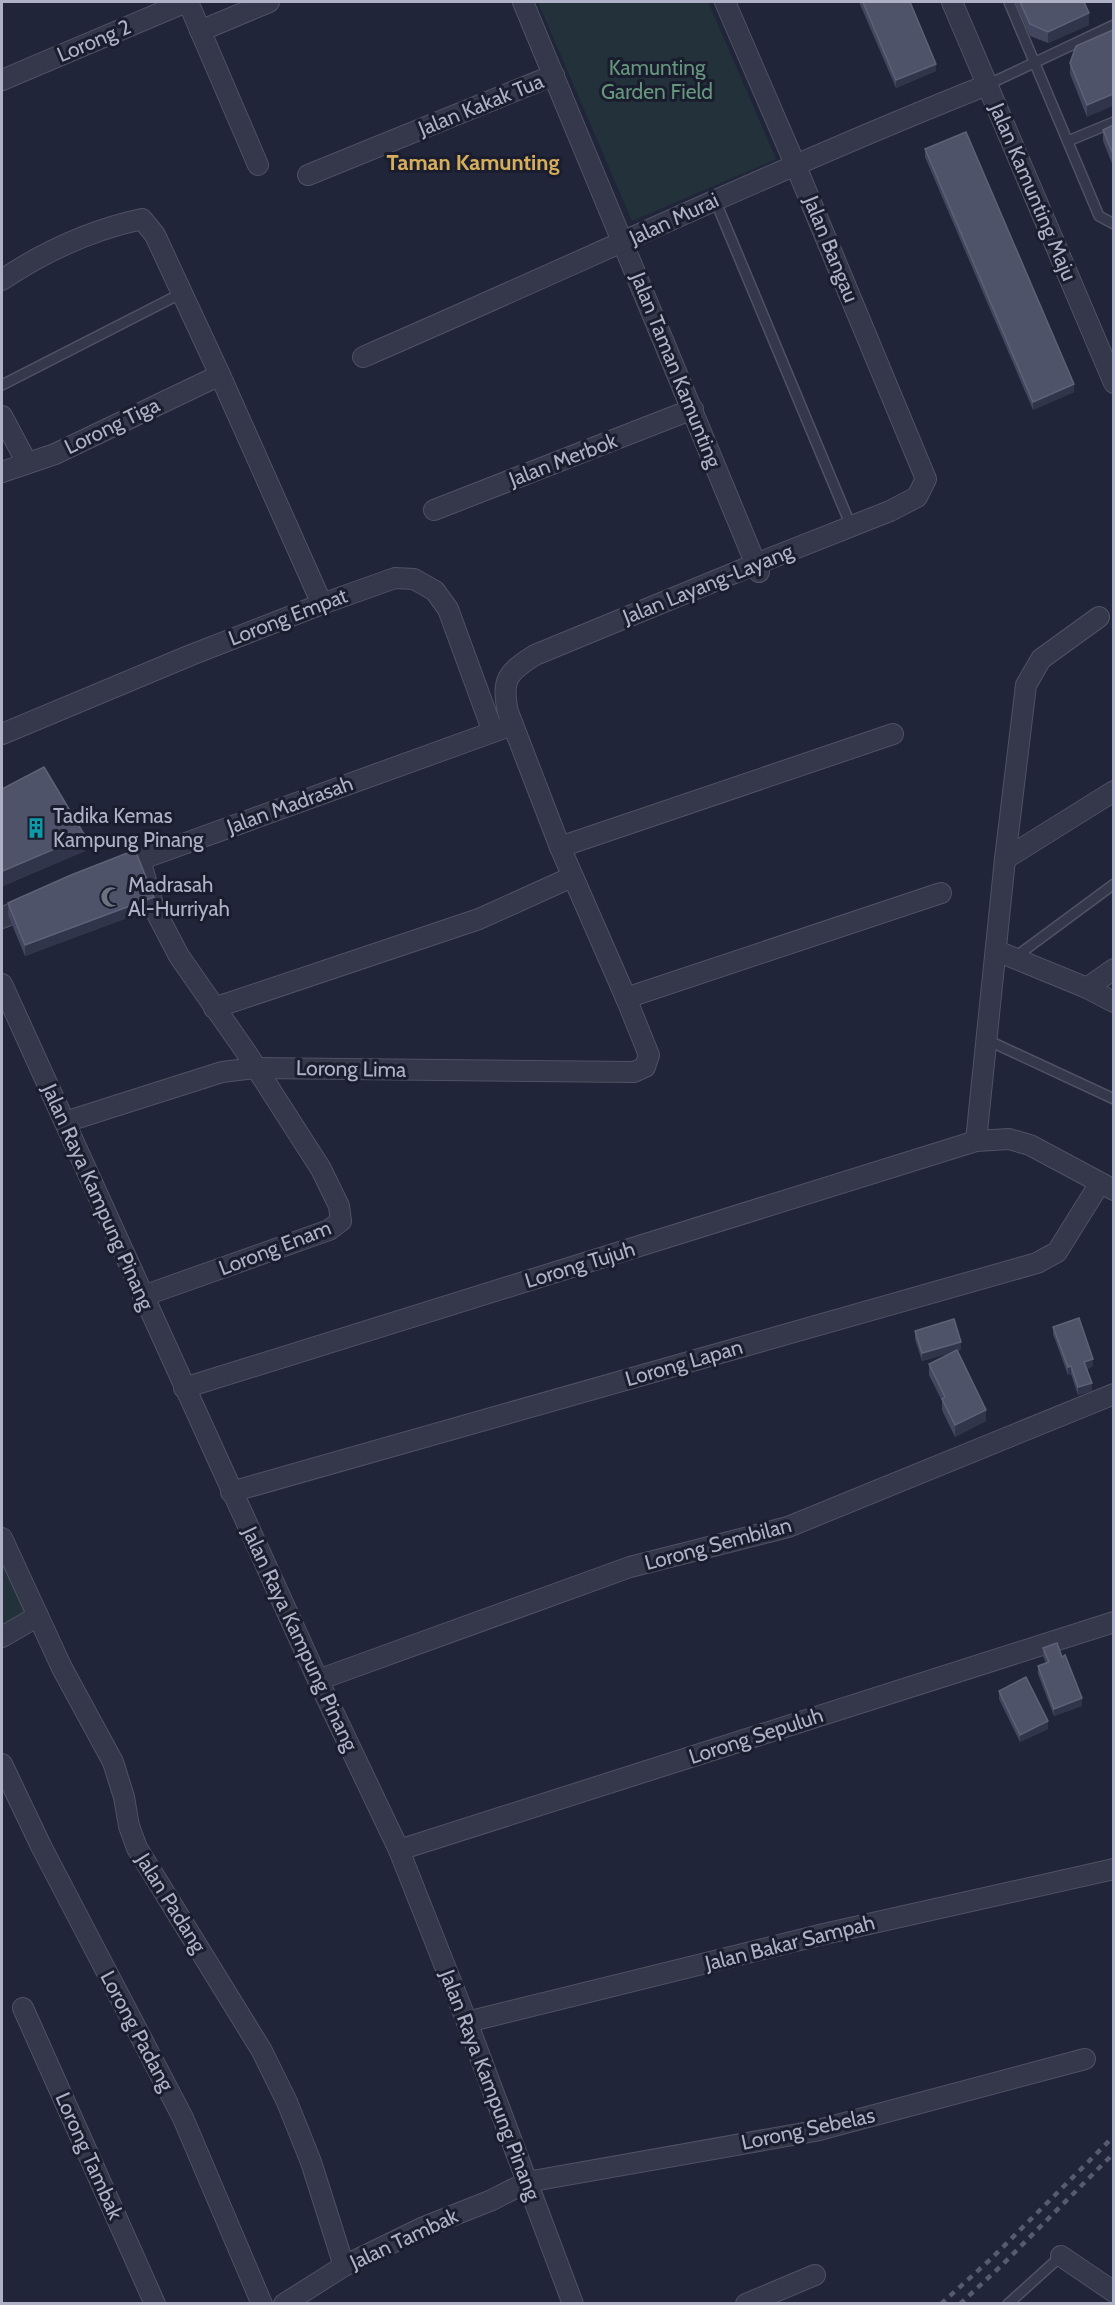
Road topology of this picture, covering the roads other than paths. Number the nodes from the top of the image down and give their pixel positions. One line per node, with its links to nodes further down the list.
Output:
1 (187, 2): 8 (street); 11 (street, Lorong 2)
2 (269, 2): 8 (street)
3 (523, 2): 10 (street, Jalan Taman Kamunting)
4 (725, 2): 15 (street, Jalan Bangau)
5 (952, 2): 12 (street, Jalan Kamunting Maju)
6 (1009, 2): 9 (lane)
7 (1113, 25): 9 (lane)
8 (200, 31): 16 (street)
9 (1035, 63): 12 (lane); 14 (lane)
10 (554, 75): 17 (street, Jalan Kakak Tua); 20 (street, Jalan Taman Kamunting)
11 (2, 80)
12 (987, 85): 15 (street, Jalan Murai); 25 (street, Jalan Kamunting Maju)
13 (1113, 122): 14 (lane)
14 (1068, 141): 19 (lane)
15 (795, 164): 18 (street, Jalan Murai); 31 (street, Jalan Bangau)
16 (258, 165)
17 (308, 175)
18 (715, 200): 20 (street, Jalan Murai); 33 (lane)
19 (1113, 224)
20 (623, 242): 23 (street, Jalan Murai); 27 (street, Jalan Taman Kamunting)
21 (2, 280): 22 (street)
22 (182, 293): 24 (street); 26 (lane)
23 (363, 357)
24 (220, 375): 29 (street, Lorong Tiga); 35 (street)
25 (1113, 383)
26 (2, 385)
27 (693, 410): 32 (street, Jalan Merbok); 34 (street, Jalan Taman Kamunting)
28 (2, 416): 29 (street)
29 (27, 463): 30 (street, Lorong Tiga)
30 (2, 472)
31 (917, 497): 33 (street, Jalan Layang-Layang)
32 (434, 510)
33 (851, 526): 34 (street, Jalan Layang-Layang)
34 (758, 568): 37 (street, Jalan Layang-Layang)
35 (322, 604): 38 (street, Lorong Empat); 39 (street, Lorong Empat)
36 (1099, 617): 44 (street)
37 (513, 725): 38 (street, Jalan Madrasah); 42 (street)
38 (493, 732): 43 (street, Jalan Madrasah)
39 (2, 734)
40 (893, 735): 42 (street)
41 (1113, 792): 44 (street)
42 (560, 847): 46 (street)
43 (140, 860): 45 (street, Jalan Madrasah); 57 (street)
44 (1005, 860): 51 (street)
45 (113, 870)
46 (572, 877): 55 (street); 57 (street)
47 (1113, 884): 51 (lane)
48 (941, 893): 55 (street)
49 (53, 894): 50 (street)
50 (2, 918)
51 (1006, 954): 54 (street); 58 (street)
52 (1113, 969): 54 (street)
53 (2, 984): 61 (street, Jalan Raya Kampung Pinang)
54 (1087, 988): 56 (street)
55 (626, 998): 59 (street, Lorong Lima)
56 (1113, 1002)
57 (214, 1008): 59 (street)
58 (987, 1040): 60 (lane); 62 (street)
59 (256, 1068): 61 (street, Lorong Lima); 64 (street, Lorong Enam)
60 (1113, 1099)
61 (65, 1122): 64 (street, Jalan Raya Kampung Pinang)
62 (976, 1141): 63 (street, Lorong Tujuh); 65 (street, Lorong Tujuh)
63 (1107, 1187): 67 (street, Lorong Lapan)
64 (143, 1296): 65 (street, Jalan Raya Kampung Pinang)
65 (184, 1388): 67 (street, Jalan Raya Kampung Pinang)
66 (1113, 1394): 72 (street, Lorong Sembilan)
67 (231, 1492): 72 (street, Jalan Raya Kampung Pinang)
68 (2, 1538): 69 (street, Jalan Padang)
69 (38, 1616): 71 (street); 81 (street, Jalan Padang)
70 (1113, 1622): 74 (street, Lorong Sepuluh)
71 (2, 1637)
72 (318, 1680): 74 (street, Jalan Raya Kampung Pinang)
73 (2, 1764): 85 (street, Lorong Padang)
74 (399, 1850): 77 (street, Jalan Raya Kampung Pinang)
75 (1113, 1869): 77 (street, Jalan Bakar Sampah)
76 (23, 2008): 84 (street, Lorong Tambak)
77 (467, 2022): 79 (street, Jalan Raya Kampung Pinang)
78 (1085, 2059): 79 (street, Lorong Sebelas)
79 (527, 2182): 81 (street, Jalan Tambak); 87 (street, Jalan Raya Kampung Pinang)
80 (1061, 2256): 83 (street); 89 (lane)
81 (345, 2266): 86 (street, Jalan Tambak)
82 (815, 2275): 88 (street)
83 (1113, 2292)
84 (155, 2304)
85 (261, 2304)
86 (284, 2304)
87 (573, 2304)
88 (746, 2304)
89 (1008, 2304)

